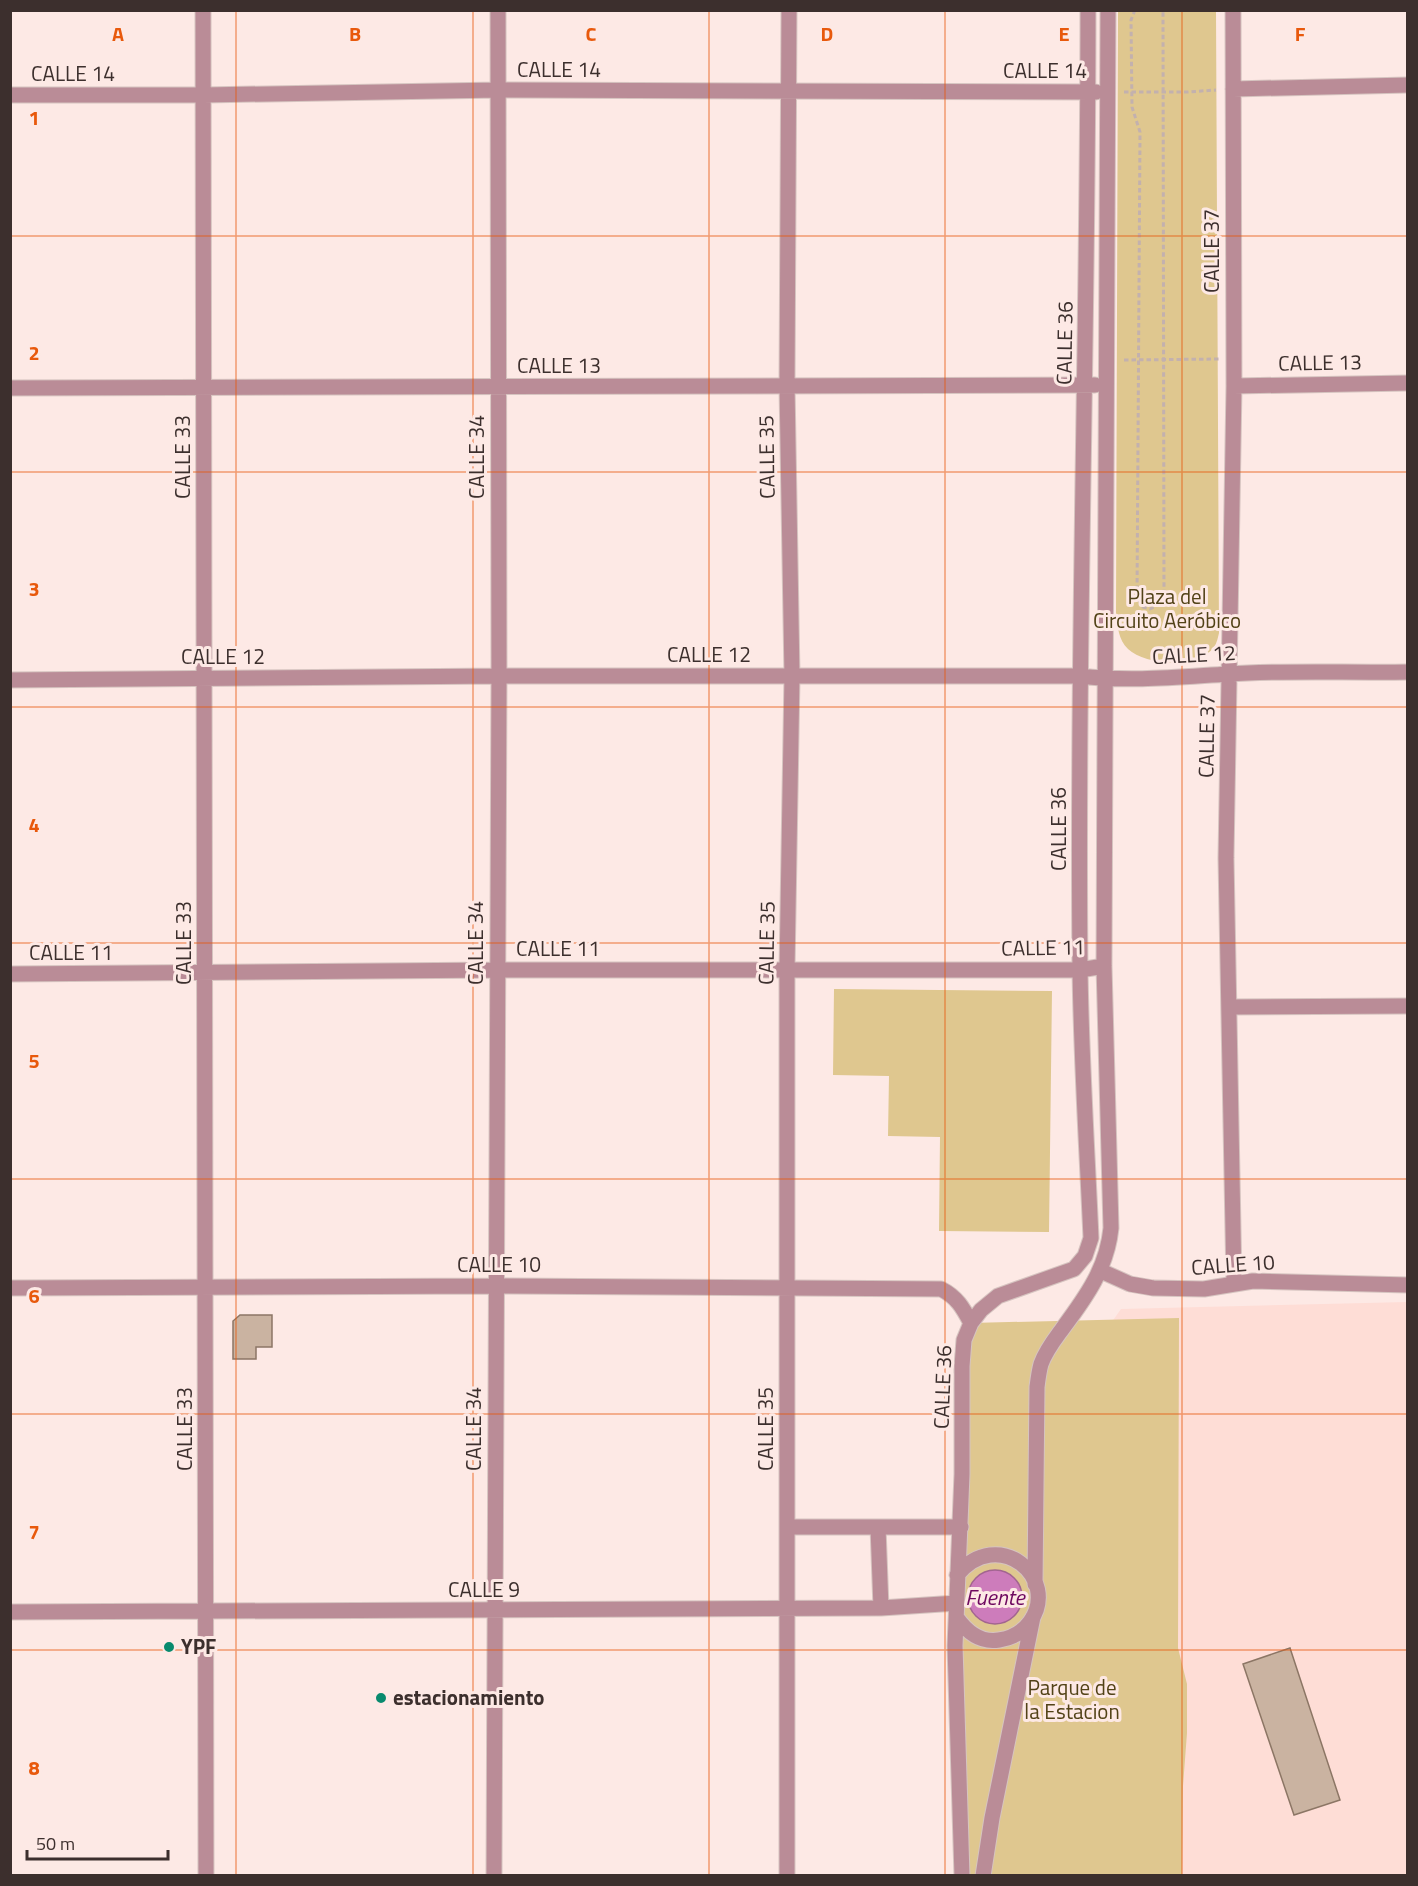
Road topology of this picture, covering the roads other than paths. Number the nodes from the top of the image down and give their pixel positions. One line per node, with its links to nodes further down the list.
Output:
1 (203, 10): 14 (street, CALLE 33)
2 (498, 10): 9 (street, CALLE 34)
3 (789, 10): 10 (street, CALLE 35)
4 (1088, 10): 11 (street, CALLE 36)
5 (1108, 10): 12 (street, CALLE 36)
6 (1233, 10): 8 (street, CALLE 37)
7 (1407, 85): 8 (street)
8 (1233, 89): 19 (street, CALLE 37)
9 (498, 90): 10 (street, CALLE 14); 14 (street, CALLE 14); 20 (street, CALLE 34)
10 (788, 92): 11 (street, CALLE 14); 18 (street, CALLE 35)
11 (1088, 92): 12 (street, CALLE 14); 16 (street, CALLE 36)
12 (1107, 92): 17 (street, CALLE 36)
13 (10, 95): 14 (street, CALLE 14)
14 (204, 95): 22 (street, CALLE 33)
15 (1407, 383): 19 (street, CALLE 13)
16 (1086, 385): 17 (street, CALLE 13); 18 (street, CALLE 13); 27 (street, CALLE 36)
17 (1107, 385): 29 (street, CALLE 36)
18 (787, 386): 20 (street, CALLE 13); 26 (street, CALLE 35)
19 (1234, 386): 24 (street, CALLE 37)
20 (498, 387): 22 (street, CALLE 13); 25 (street, CALLE 34)
21 (10, 388): 22 (street, CALLE 13)
22 (204, 389): 28 (street, CALLE 33)
23 (1407, 672): 24 (street, CALLE 12)
24 (1229, 674): 29 (street, CALLE 12); 38 (street, CALLE 37)
25 (499, 676): 26 (street, CALLE 12); 28 (street, CALLE 12); 32 (street, CALLE 34)
26 (792, 676): 27 (street, CALLE 12); 33 (street, CALLE 35)
27 (1080, 676): 29 (street, CALLE 12); 34 (street, CALLE 36)
28 (205, 679): 30 (street, CALLE 12); 35 (street, CALLE 33)
29 (1104, 679): 31 (street, CALLE 36)
30 (10, 680)
31 (1104, 966): 34 (street, CALLE 11); 39 (street, CALLE 36)
32 (496, 970): 33 (street, CALLE 11); 35 (street, CALLE 11); 42 (street, CALLE 34)
33 (788, 970): 34 (street, CALLE 11); 45 (street, CALLE 35)
34 (1080, 970): 46 (street, CALLE 36)
35 (205, 973): 36 (street, CALLE 11); 44 (street, CALLE 33)
36 (10, 974)
37 (1407, 1006): 38 (street)
38 (1229, 1007): 40 (street, CALLE 37)
39 (1101, 1271): 40 (street, CALLE 10); 51 (street, CALLE 36)
40 (1234, 1283): 41 (street, CALLE 10)
41 (1407, 1285)
42 (495, 1286): 44 (street, CALLE 10); 45 (street, CALLE 10); 56 (street, CALLE 34)
43 (10, 1288): 44 (street, CALLE 10)
44 (206, 1288): 55 (street, CALLE 33)
45 (787, 1289): 46 (street, CALLE 10); 47 (street, CALLE 35)
46 (971, 1323): 49 (street, CALLE 36)
47 (787, 1527): 48 (street); 54 (street, CALLE 35)
48 (878, 1527): 49 (street); 53 (street)
49 (961, 1527): 50 (street, CALLE 36)
50 (957, 1575): 51 (street); 52 (street)
51 (1035, 1584): 58 (street)
52 (957, 1603): 53 (street, CALLE 9); 59 (street)
53 (881, 1608): 54 (street, CALLE 9)
54 (786, 1609): 56 (street, CALLE 9); 62 (street, CALLE 35)
55 (206, 1611): 56 (street, CALLE 9); 57 (street, CALLE 9); 60 (street, CALLE 33)
56 (495, 1611): 61 (street, CALLE 34)
57 (10, 1612)
58 (1033, 1617): 59 (street); 64 (street)
59 (957, 1618): 63 (street)
60 (206, 1875)
61 (494, 1875)
62 (787, 1875)
63 (962, 1875)
64 (983, 1875)

